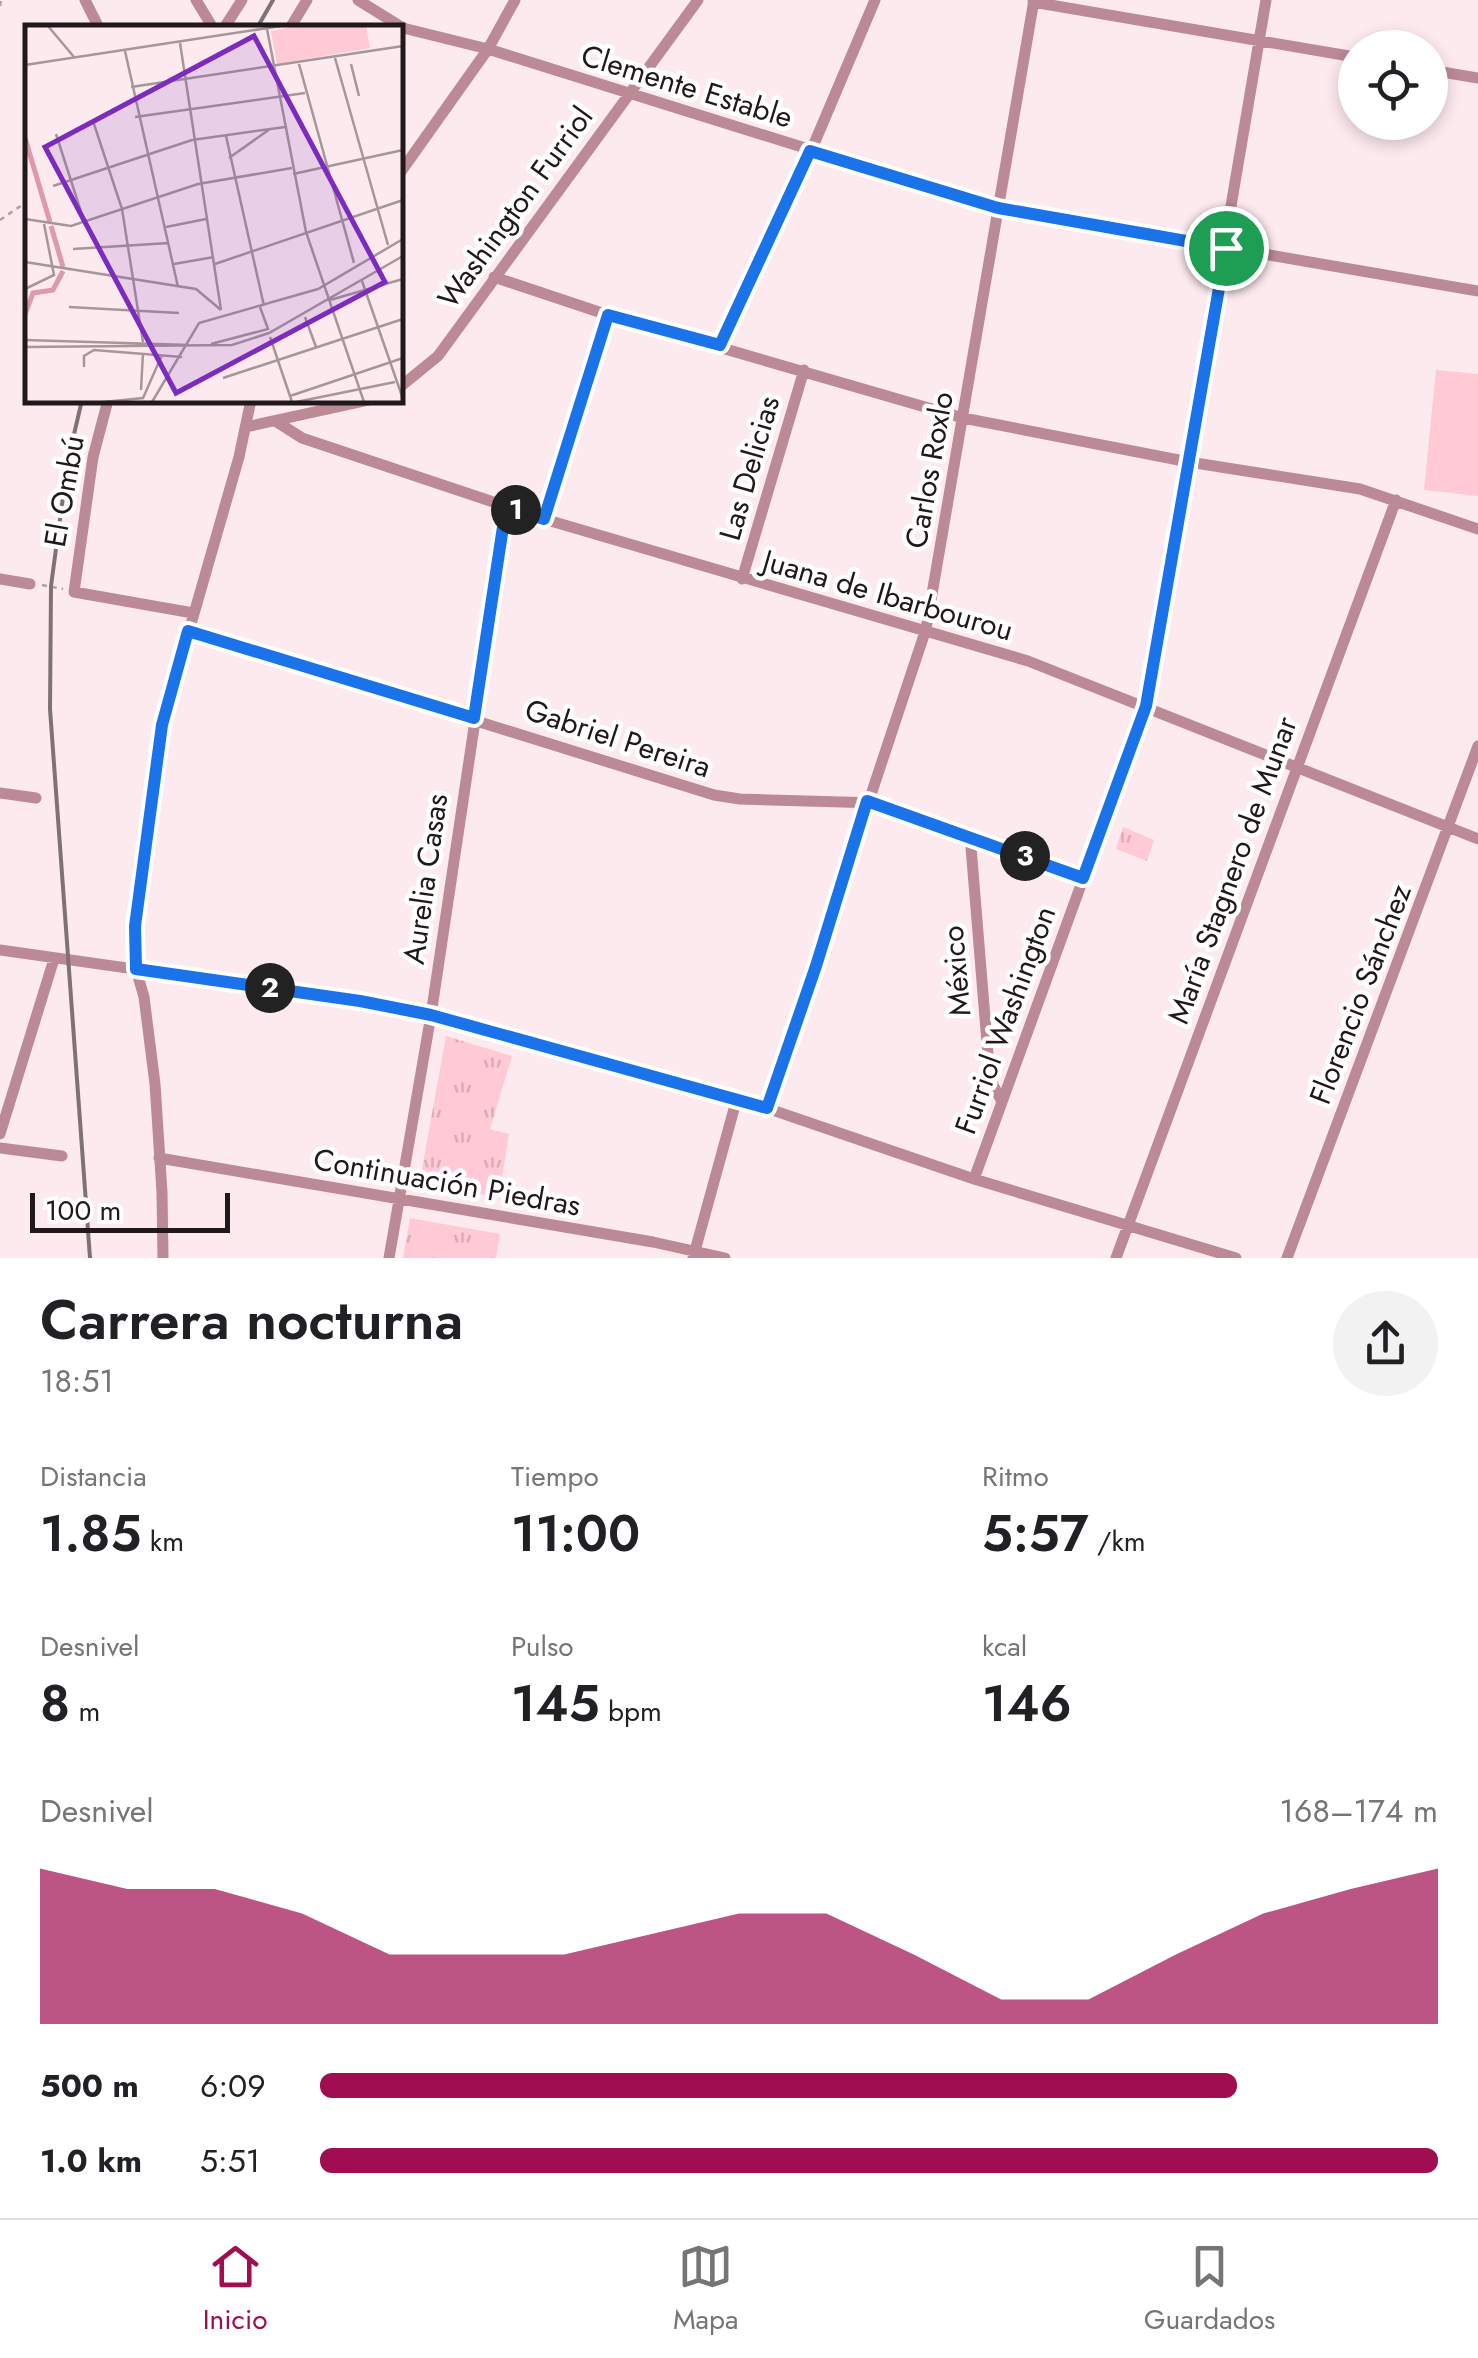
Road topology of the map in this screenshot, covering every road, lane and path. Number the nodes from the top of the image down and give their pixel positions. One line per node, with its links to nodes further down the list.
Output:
1 (1, 0): 12 (path)
2 (86, 0): 13 (street)
3 (196, 0): 14 (street)
4 (242, 0): 15 (street)
5 (307, 0): 16 (street)
6 (358, 0): 17 (street, Clemente Estable)
7 (515, 0): 20 (street)
8 (698, 0): 24 (street, Washington Furriol)
9 (875, 0): 25 (street)
10 (1266, 0): 19 (street, Furriol Washington)
11 (1034, 1): 19 (street); 28 (street, Carlos Roxlo)
12 (0, 6)
13 (98, 25)
14 (211, 25)
15 (226, 25)
16 (292, 25)
17 (398, 25)
18 (402, 27): 20 (street, Clemente Estable)
19 (1260, 40): 21 (street); 30 (street, Furriol Washington)
20 (488, 49): 24 (street, Clemente Estable); 26 (street)
21 (1338, 54)
22 (1448, 73): 23 (street)
23 (1478, 78)
24 (628, 94): 25 (street, Clemente Estable); 31 (street, Washington Furriol)
25 (810, 151): 28 (street, Clemente Estable); 34 (street)
26 (402, 170)
27 (25, 203): 29 (path)
28 (998, 208): 30 (street, Clemente Estable); 40 (street, Carlos Roxlo)
29 (0, 220)
30 (1226, 248): 32 (street, Clemente Estable); 43 (street, Furriol Washington)
31 (494, 277): 33 (street); 36 (street, Washington Furriol)
32 (1478, 291)
33 (608, 315): 34 (street); 46 (street)
34 (720, 345): 35 (street)
35 (804, 370): 40 (street); 49 (street, Las Delicias)
36 (402, 385)
37 (107, 402): 51 (street, El Ombú)
38 (251, 402): 42 (street)
39 (361, 402): 41 (street)
40 (963, 418): 43 (street); 53 (street, Carlos Roxlo)
41 (277, 422): 42 (street); 45 (street, Juana de Ibarbourou)
42 (246, 427): 52 (street)
43 (1188, 462): 44 (street); 55 (street, Furriol Washington)
44 (1396, 500): 47 (street); 58 (street, María Stagnero de Munar)
45 (506, 507): 46 (street, Juana de Ibarbourou); 56 (street, Aurelia Casas)
46 (544, 519): 49 (street, Juana de Ibarbourou)
47 (1478, 529)
48 (0, 579): 50 (street)
49 (742, 580): 53 (street, Juana de Ibarbourou)
50 (30, 584): 51 (path)
51 (74, 592): 52 (street)
52 (193, 613): 54 (street)
53 (926, 629): 55 (street, Juana de Ibarbourou); 61 (street, Carlos Roxlo)
54 (188, 631): 56 (street, Gabriel Pereira); 68 (street)
55 (1146, 706): 58 (street, Juana de Ibarbourou); 65 (street, Furriol Washington)
56 (474, 718): 61 (street, Gabriel Pereira); 69 (street, Aurelia Casas)
57 (1478, 746): 62 (street, Florencio Sánchez)
58 (1298, 766): 62 (street, Juana de Ibarbourou); 79 (street, María Stagnero de Munar)
59 (0, 794): 60 (street)
60 (36, 798)
61 (867, 801): 63 (street, Gabriel Pereira); 72 (street, Carlos Roxlo)
62 (1449, 828): 64 (street, Juana de Ibarbourou); 86 (street, Florencio Sánchez)
63 (970, 835): 65 (street, Gabriel Pereira); 71 (street, México)
64 (1478, 839)
65 (1083, 878): 71 (street, Furriol Washington)
66 (0, 950): 67 (street)
67 (54, 960): 68 (street); 73 (street)
68 (136, 969): 69 (street); 76 (street)
69 (431, 1015): 70 (street); 78 (street, Aurelia Casas)
70 (737, 1098): 72 (street); 80 (street)
71 (1001, 1100): 77 (street, Furriol Washington)
72 (767, 1108): 77 (street)
73 (0, 1134)
74 (0, 1148): 75 (street)
75 (62, 1156)
76 (160, 1158): 78 (street, Continuación Piedras); 81 (street)
77 (974, 1179): 79 (street)
78 (399, 1200): 80 (street, Continuación Piedras); 82 (street, Aurelia Casas)
79 (1126, 1225): 84 (street, María Stagnero de Munar); 85 (street)
80 (694, 1254): 83 (street, Continuación Piedras)
81 (163, 1258)
82 (389, 1258)
83 (725, 1258)
84 (1116, 1258)
85 (1236, 1258)
86 (1288, 1258)

